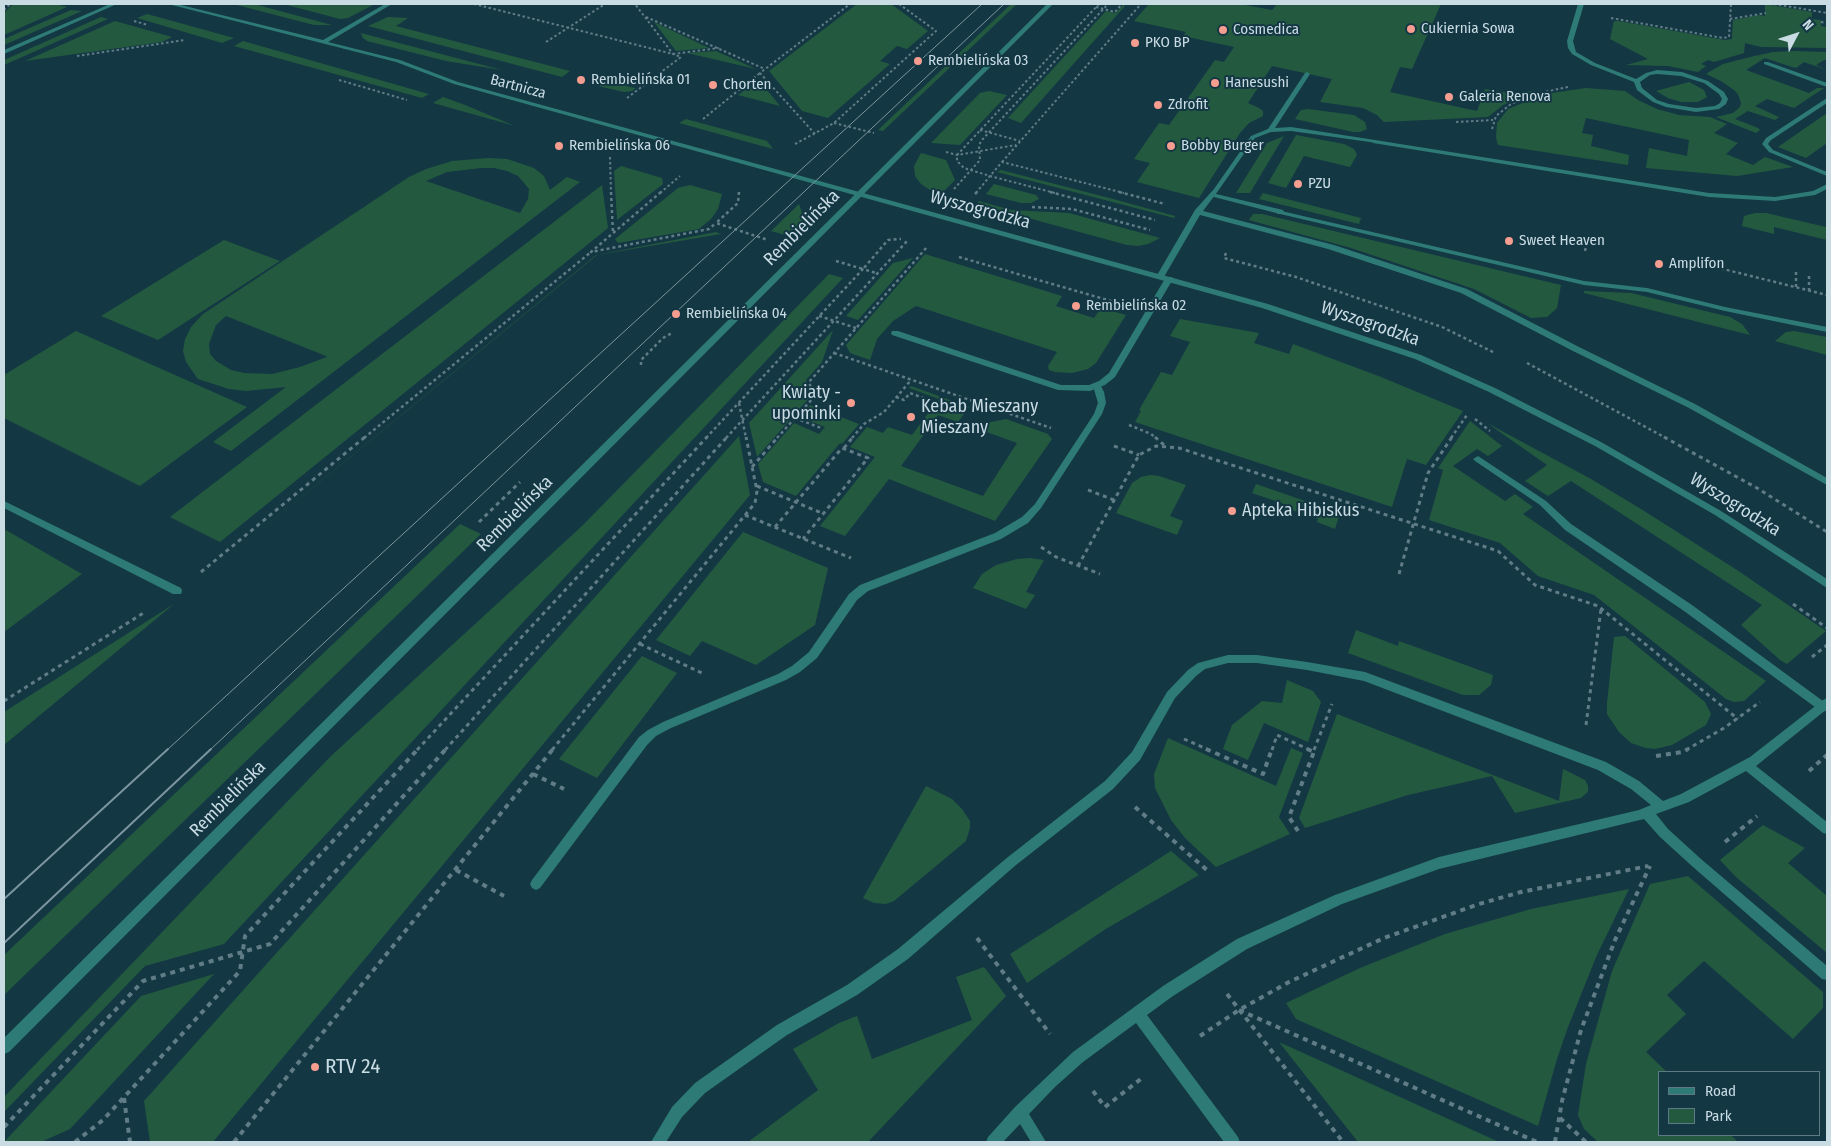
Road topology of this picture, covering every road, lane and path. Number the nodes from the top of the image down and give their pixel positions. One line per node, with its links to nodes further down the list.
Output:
1 (10, 4): 23 (path)
2 (114, 4): 36 (street)
3 (170, 4): 33 (street, Bartnicza)
4 (389, 4): 33 (street)
5 (474, 4): 31 (path)
6 (605, 4): 31 (path)
7 (636, 4): 26 (path)
8 (850, 4): 40 (path)
9 (899, 4): 50 (path)
10 (1050, 4): 61 (street, Rembielińska)
11 (1099, 4): 20 (path)
12 (1108, 4): 22 (path)
13 (1122, 4): 22 (path)
14 (1136, 4): 15 (path)
15 (1140, 4): 53 (path)
16 (1581, 4): 43 (street)
17 (1731, 4): 28 (path)
18 (1774, 4): 21 (path)
19 (1793, 4): 21 (path)
20 (1096, 7): 22 (path); 48 (path)
21 (1793, 7): 25 (path)
22 (1103, 9): 51 (path)
23 (4, 10)
24 (1766, 13): 28 (path)
25 (1827, 13)
26 (646, 17): 35 (path); 37 (path)
27 (1611, 18): 28 (path)
28 (1730, 19)
29 (1821, 22): 30 (path)
30 (1827, 23)
31 (569, 28): 34 (path); 37 (path)
32 (185, 40): 38 (path)
33 (325, 41): 61 (street, Bartnicza)
34 (546, 42)
35 (719, 48): 37 (path); 40 (path)
36 (4, 52)
37 (673, 54): 45 (path)
38 (77, 56)
39 (1766, 63): 44 (street)
40 (765, 69): 41 (path)
41 (760, 73): 47 (path); 52 (path)
42 (1307, 74): 49 (street)
43 (1637, 81): 43 (street)
44 (1827, 84)
45 (626, 98)
46 (1827, 100): 57 (street)
47 (703, 119)
48 (980, 130): 51 (path); 54 (path)
49 (1270, 130): 60 (street); 62 (street)
50 (874, 133)
51 (989, 133): 53 (path); 64 (path)
52 (815, 134)
53 (1020, 141): 56 (path)
54 (957, 155)
55 (610, 156): 66 (path)
56 (1002, 162): 58 (path); 63 (path)
57 (1827, 174)
58 (990, 176)
59 (688, 179): 66 (path)
60 (1827, 186)
61 (860, 194): 64 (street, Wyszogrodzka); 150 (street, Rembielińska)
62 (1212, 195): 63 (street); 81 (street)
63 (1198, 212): 72 (street); 101 (street)
64 (934, 214): 71 (path); 72 (street, Wyszogrodzka)
65 (716, 223): 68 (path)
66 (613, 233): 68 (path)
67 (927, 247): 80 (path)
68 (591, 252): 116 (path)
69 (1715, 267): 75 (path)
70 (1796, 272): 75 (path)
71 (876, 273): 78 (path); 79 (path)
72 (1160, 276): 74 (street, Wyszogrodzka)
73 (1809, 276): 76 (path)
74 (1169, 279): 85 (street); 115 (street, Wyszogrodzka)
75 (1796, 287): 76 (path)
76 (1809, 291): 77 (path)
77 (1827, 295)
78 (819, 316): 79 (path); 88 (path)
79 (833, 320): 80 (path); 91 (path)
80 (856, 328): 83 (path)
81 (1827, 330)
82 (895, 333): 85 (street)
83 (834, 353): 84 (path); 90 (path)
84 (911, 380): 86 (path); 94 (path)
85 (1096, 386): 108 (street)
86 (896, 397): 87 (path); 97 (path)
87 (934, 402)
88 (739, 403): 91 (path); 145 (path)
89 (1470, 410): 107 (path)
90 (795, 418): 93 (path); 100 (path)
91 (742, 420): 100 (path); 145 (path)
92 (1121, 423): 96 (path)
93 (821, 428)
94 (1054, 430)
95 (1108, 444): 98 (path)
96 (1164, 445): 98 (path); 107 (path)
97 (844, 448): 103 (path); 105 (path)
98 (1139, 455): 112 (path)
99 (1478, 459): 123 (street)
100 (752, 467): 102 (path)
101 (1827, 482)
102 (756, 486): 103 (path); 106 (path)
103 (796, 503): 105 (path); 109 (path)
104 (4, 504): 116 (street)
105 (824, 514): 110 (path)
106 (745, 515): 109 (path); 118 (path)
107 (1413, 523): 114 (path); 117 (path)
108 (1017, 526): 112 (path); 143 (street)
109 (775, 528): 110 (path)
110 (803, 539): 111 (path)
111 (834, 551)
112 (1078, 566): 113 (path)
113 (1100, 574)
114 (1399, 574)
115 (1827, 584)
116 (177, 591): 122 (path)
117 (1601, 609): 124 (path); 129 (path)
118 (640, 644): 119 (path); 131 (path)
119 (684, 664)
120 (1344, 673): 125 (street); 126 (path); 129 (street)
121 (1766, 697): 124 (path)
122 (4, 700)
123 (1826, 704): 130 (street)
124 (1738, 719): 127 (path)
125 (1153, 725): 126 (path); 133 (street)
126 (1314, 752): 138 (path)
127 (1646, 755)
128 (1827, 755): 134 (path)
129 (1582, 759): 135 (street)
130 (1747, 765): 134 (street); 135 (street)
131 (533, 774): 132 (path); 141 (path)
132 (547, 781)
133 (1109, 785): 142 (path); 144 (street)
134 (1783, 794): 137 (street); 139 (path)
135 (1662, 807): 136 (street)
136 (1646, 812): 139 (street); 146 (street)
137 (1827, 828)
138 (1298, 830)
139 (1690, 857): 140 (path); 147 (street)
140 (1650, 866): 148 (path); 155 (path)
141 (456, 870): 143 (path); 159 (path)
142 (1208, 870)
143 (536, 884)
144 (956, 909): 152 (path); 160 (street)
145 (242, 952): 153 (path); 156 (path)
146 (1205, 966): 148 (path); 149 (street)
147 (1827, 974)
148 (1239, 1010): 151 (path); 164 (path); 165 (path)
149 (1137, 1013): 151 (street); 152 (street)
150 (4, 1047)
151 (1171, 1057): 152 (path); 163 (street)
152 (1072, 1063): 154 (street)
153 (124, 1098): 157 (path); 158 (path)
154 (1020, 1112): 161 (street); 162 (street)
155 (1560, 1117): 166 (path); 167 (path)
156 (4, 1127)
157 (75, 1142)
158 (130, 1142)
159 (234, 1142)
160 (658, 1142)
161 (993, 1142)
162 (1039, 1142)
163 (1233, 1142)
164 (1343, 1142)
165 (1537, 1142)
166 (1555, 1142)
167 (1586, 1142)

